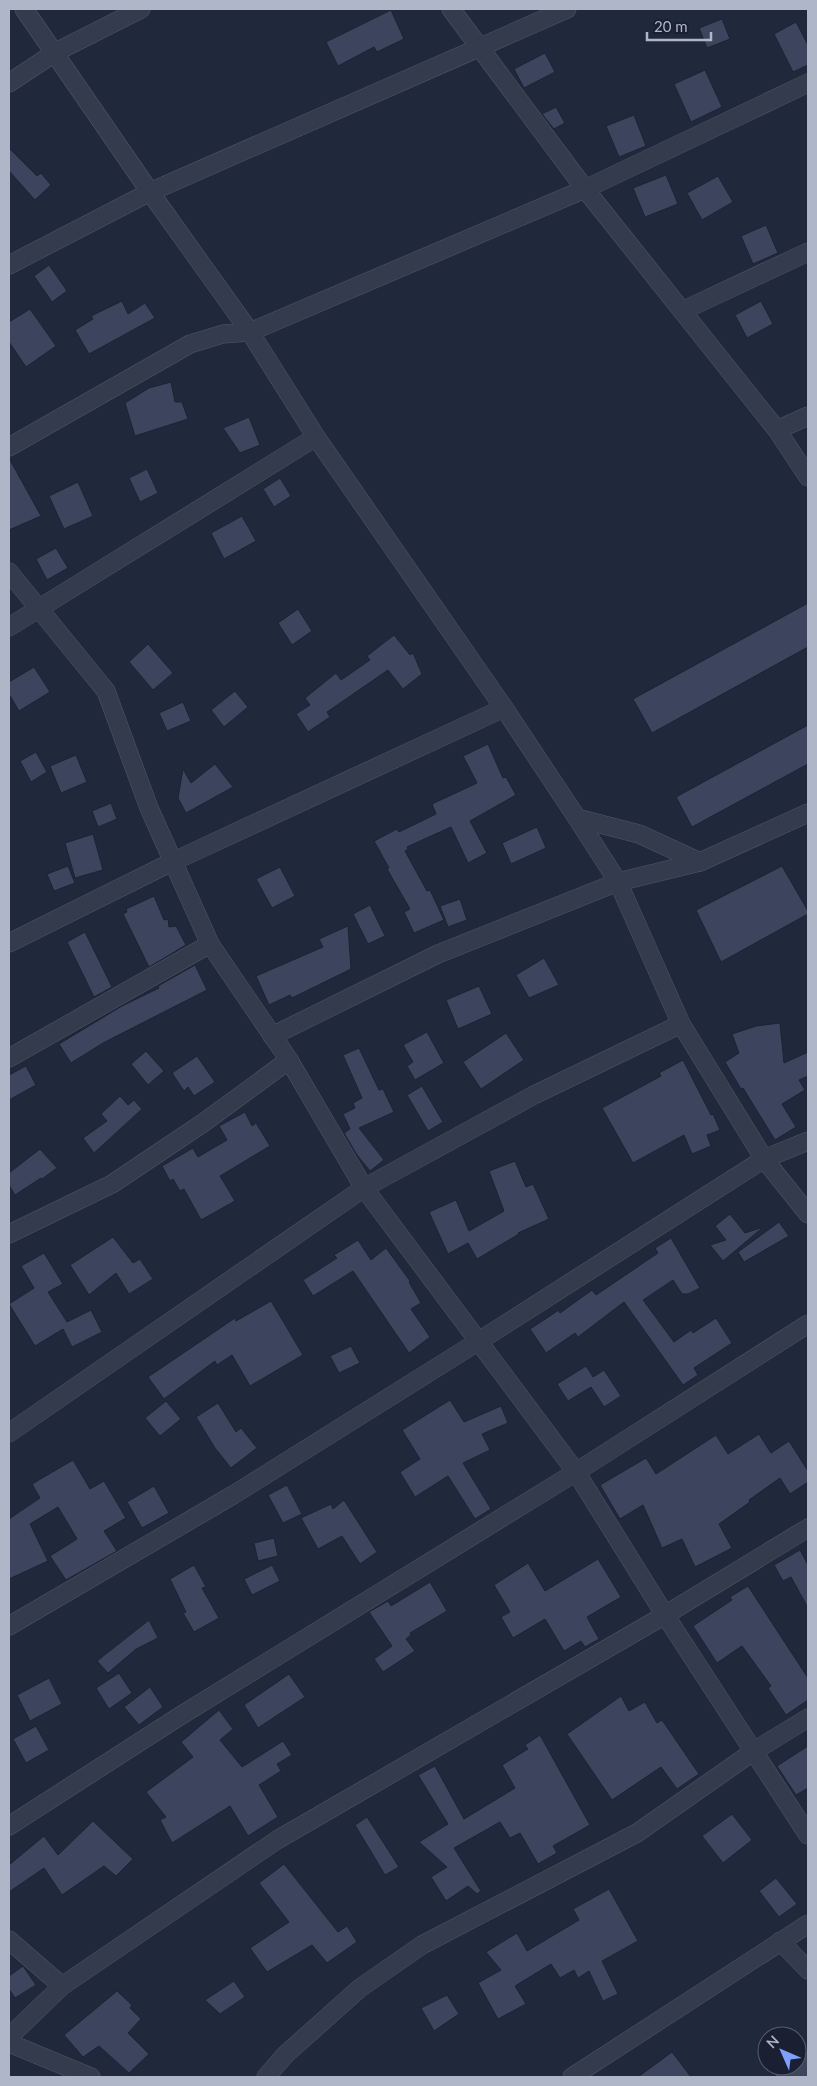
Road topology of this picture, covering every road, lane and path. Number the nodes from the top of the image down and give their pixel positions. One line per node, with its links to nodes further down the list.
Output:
1 (24, 9): 6 (street)
2 (141, 9): 6 (street)
3 (451, 9): 5 (street)
4 (567, 9): 5 (street)
5 (480, 48): 9 (street); 10 (street)
6 (56, 52): 8 (street); 10 (street)
7 (808, 82): 9 (street)
8 (9, 83)
9 (584, 189): 13 (street); 14 (street)
10 (150, 192): 12 (street); 14 (street)
11 (808, 252): 13 (street)
12 (9, 265)
13 (682, 311): 16 (street)
14 (250, 332): 17 (street); 18 (street)
15 (808, 416): 16 (street)
16 (777, 430): 19 (street)
17 (316, 437): 21 (street); 23 (street)
18 (9, 447)
19 (808, 477)
20 (9, 572): 21 (street)
21 (38, 608): 22 (street); 26 (street)
22 (9, 627)
23 (504, 708): 25 (street); 26 (street)
24 (808, 813): 27 (street)
25 (577, 818): 27 (street); 28 (street)
26 (172, 862): 29 (street); 30 (street)
27 (700, 862): 28 (street)
28 (618, 882): 31 (street); 32 (street)
29 (9, 943)
30 (210, 944): 32 (street); 33 (street)
31 (681, 1024): 36 (street); 37 (street)
32 (272, 1036): 34 (street)
33 (9, 1058)
34 (289, 1060): 37 (street); 39 (street)
35 (808, 1141): 36 (street)
36 (764, 1159): 38 (street); 41 (street)
37 (364, 1188): 41 (street); 42 (street)
38 (808, 1214)
39 (9, 1234)
40 (808, 1324): 43 (street)
41 (479, 1341): 43 (street); 46 (street)
42 (9, 1433)
43 (576, 1472): 45 (street); 49 (street)
44 (808, 1528): 45 (street)
45 (665, 1615): 48 (street); 55 (street)
46 (9, 1626)
47 (808, 1718): 48 (street)
48 (754, 1751): 50 (street); 59 (street)
49 (9, 1826)
50 (808, 1835)
51 (808, 1924): 53 (street)
52 (9, 1940): 55 (street)
53 (780, 1941): 54 (street); 60 (street)
54 (808, 1970)
55 (62, 1986): 56 (street)
56 (9, 2037)
57 (9, 2043): 58 (street)
58 (91, 2077)
59 (266, 2077)
60 (572, 2077)

